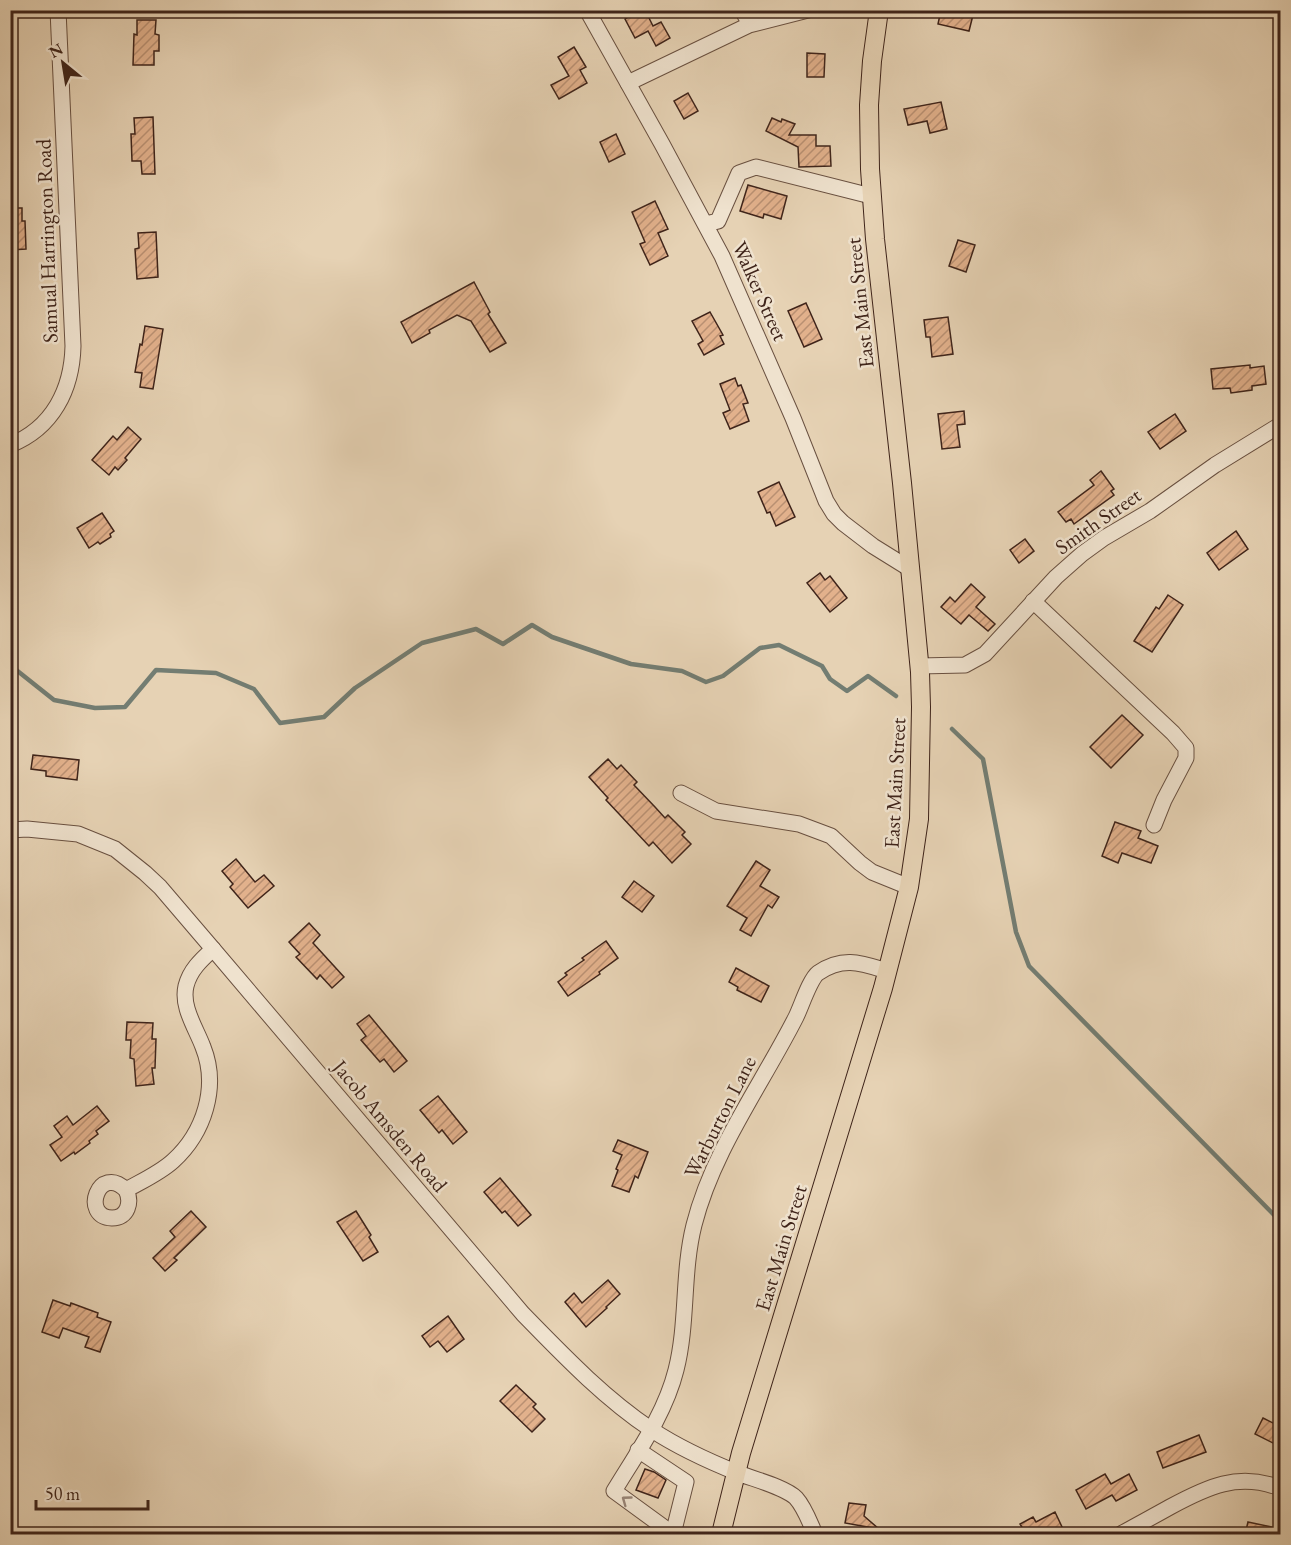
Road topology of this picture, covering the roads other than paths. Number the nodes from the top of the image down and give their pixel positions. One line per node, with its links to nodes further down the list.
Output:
1 (58, 10): 11 (street, Samual Harrington Road)
2 (587, 10): 7 (street, Walker Street)
3 (742, 10): 6 (street)
4 (808, 10): 6 (street)
5 (879, 10): 8 (main road, East Main Street)
6 (750, 24): 7 (street)
7 (628, 82): 9 (street, Walker Street)
8 (872, 196): 9 (street); 12 (main road, East Main Street)
9 (706, 224): 12 (street, Walker Street)
10 (1281, 425): 13 (street, Smith Street)
11 (10, 445)
12 (910, 569): 14 (main road, East Main Street)
13 (1033, 601): 14 (street, Smith Street); 16 (street)
14 (919, 666): 18 (main road, East Main Street)
15 (681, 793): 18 (street)
16 (1154, 825)
17 (10, 830): 19 (street, Jacob Amsden Road)
18 (909, 887): 20 (main road, East Main Street)
19 (213, 949): 21 (street); 22 (street, Jacob Amsden Road)
20 (887, 971): 22 (street, Warburton Lane); 24 (main road, East Main Street)
21 (126, 1190)
22 (651, 1429): 23 (street, Warburton Lane); 24 (street, Jacob Amsden Road)
23 (638, 1450): 26 (street); 26 (street, Warburton Lane, one-way to 23)
24 (737, 1472): 27 (main road, East Main Street); 28 (street, Jacob Amsden Road)
25 (1281, 1488): 29 (street)
26 (673, 1534)
27 (722, 1534)
28 (815, 1534)
29 (1121, 1534)

